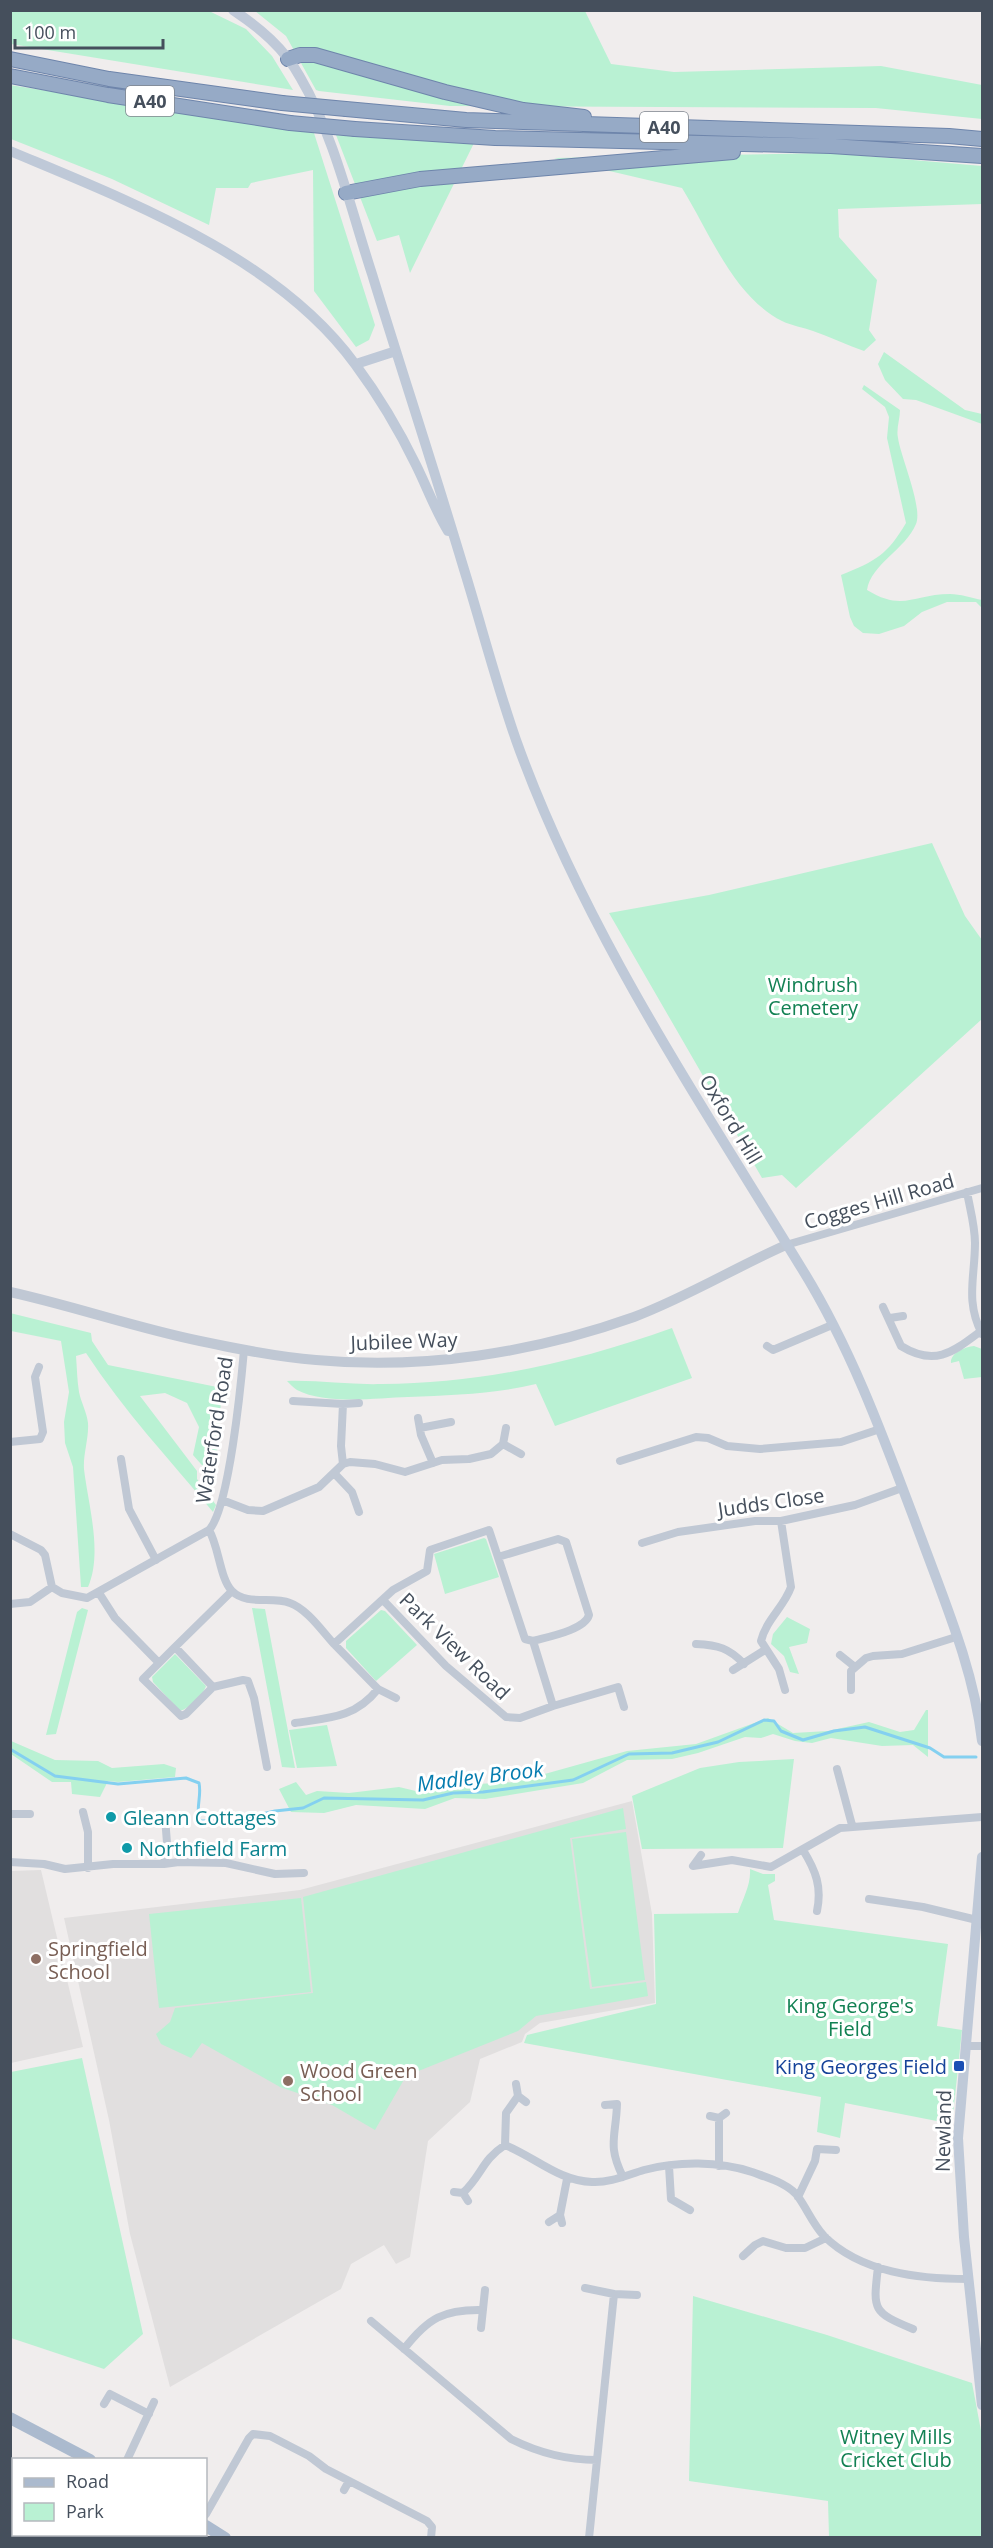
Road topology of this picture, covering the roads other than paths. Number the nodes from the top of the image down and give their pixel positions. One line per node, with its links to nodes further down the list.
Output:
1 (233, 10): 3 (main road, Oxford Hill)
2 (10, 59): 5 (highway, A40, bridge)
3 (288, 59): 5 (highway); 10 (main road, Oxford Hill)
4 (10, 76): 7 (highway, A40, bridge)
5 (632, 126): 6 (highway, A40)
6 (982, 139)
7 (822, 146): 9 (highway, A40); 10 (highway)
8 (10, 151): 12 (main road)
9 (982, 156)
10 (346, 193): 11 (main road, Oxford Hill)
11 (396, 351): 12 (main road); 13 (main road, Oxford Hill)
12 (356, 364): 13 (main road)
13 (456, 544): 16 (main road, Oxford Hill)
14 (982, 1188): 15 (street, Cogges Hill Road)
15 (967, 1192): 16 (street, Cogges Hill Road); 22 (street)
16 (786, 1245): 21 (main road, Oxford Hill); 24 (street, Jubilee Way)
17 (10, 1292): 24 (street, Jubilee Way)
18 (883, 1307): 20 (street)
19 (903, 1316): 20 (street)
20 (890, 1318): 22 (street)
21 (832, 1325): 23 (street); 33 (main road, Oxford Hill)
22 (982, 1332)
23 (767, 1346)
24 (244, 1350): 43 (street, Waterford Road)
25 (39, 1367): 34 (street)
26 (292, 1401): 28 (street)
27 (359, 1402): 28 (street)
28 (343, 1404): 40 (street)
29 (418, 1418): 31 (street)
30 (451, 1422): 31 (street)
31 (420, 1428): 39 (street)
32 (506, 1428): 35 (street)
33 (880, 1429): 38 (street); 42 (main road, Oxford Hill)
34 (10, 1442)
35 (503, 1444): 36 (street); 39 (street)
36 (521, 1454)
37 (121, 1460): 50 (street)
38 (620, 1461)
39 (433, 1463): 40 (street)
40 (343, 1464): 41 (street)
41 (334, 1473): 43 (street); 44 (street)
42 (902, 1488): 45 (street, Judds Close); 56 (main road, Oxford Hill)
43 (222, 1500): 46 (street, Waterford Road)
44 (359, 1512)
45 (781, 1521): 48 (street, Judds Close); 61 (street)
46 (209, 1530): 50 (street); 52 (street, Waterford Road)
47 (10, 1534): 51 (street)
48 (642, 1543)
49 (498, 1557): 54 (street); 57 (street); 57 (street)
50 (156, 1560): 53 (street)
51 (52, 1587): 53 (street); 55 (street)
52 (232, 1591): 58 (street); 60 (street)
53 (99, 1593): 63 (street)
54 (384, 1600): 58 (street); 73 (street, Park View Road)
55 (10, 1604)
56 (956, 1637): 65 (street); 71 (main road, Oxford Hill)
57 (532, 1641): 73 (street)
58 (334, 1644): 68 (street)
59 (696, 1644): 64 (street)
60 (175, 1647): 63 (street); 67 (street)
61 (765, 1650): 64 (street); 69 (street)
62 (840, 1655): 65 (street)
63 (159, 1663): 67 (street)
64 (744, 1664): 66 (street)
65 (855, 1667): 70 (street)
66 (733, 1670)
67 (213, 1687): 77 (street)
68 (378, 1689): 72 (street); 75 (street)
69 (785, 1690)
70 (851, 1690)
71 (979, 1696): 76 (main road)
72 (396, 1698)
73 (553, 1706): 74 (street)
74 (624, 1707)
75 (295, 1723)
76 (982, 1740)
77 (267, 1767)
78 (837, 1769): 84 (street)
79 (83, 1812): 90 (street)
80 (10, 1814): 81 (street)
81 (30, 1814)
82 (165, 1817): 89 (street)
83 (982, 1817): 84 (street)
84 (852, 1825): 85 (street)
85 (803, 1850): 86 (street); 93 (street)
86 (701, 1855)
87 (982, 1857): 94 (main road, Newland)
88 (10, 1862): 90 (street)
89 (164, 1864): 90 (street); 91 (street)
90 (88, 1868)
91 (304, 1873)
92 (869, 1899): 94 (street)
93 (817, 1911)
94 (977, 1920): 95 (main road, Newland)
95 (965, 2046): 96 (street); 117 (main road, Newland)
96 (982, 2046)
97 (516, 2084): 98 (street)
98 (518, 2096): 99 (street); 102 (street)
99 (526, 2102)
100 (606, 2105): 106 (street)
101 (710, 2116): 105 (street)
102 (505, 2145): 107 (street); 109 (street)
103 (836, 2150): 110 (street)
104 (669, 2166): 105 (street); 106 (street); 112 (street)
105 (719, 2166): 110 (street)
106 (623, 2177): 107 (street)
107 (567, 2179): 113 (street)
108 (454, 2192): 109 (street)
109 (464, 2193): 111 (street)
110 (798, 2197): 114 (street)
111 (468, 2201)
112 (690, 2210)
113 (549, 2222)
114 (826, 2238): 115 (street); 116 (street)
115 (743, 2256)
116 (878, 2267): 117 (street); 125 (street)
117 (968, 2279): 127 (main road, Newland)
118 (585, 2288): 120 (street)
119 (485, 2290): 122 (street)
120 (614, 2294): 121 (street); 135 (street)
121 (637, 2295)
122 (483, 2310): 124 (street); 126 (street)
123 (371, 2321): 126 (street)
124 (481, 2328)
125 (913, 2329)
126 (404, 2349): 135 (street)
127 (980, 2370): 130 (main road, Newland)
128 (154, 2402): 131 (street)
129 (104, 2404): 131 (street)
130 (982, 2405)
131 (150, 2414): 134 (street)
132 (10, 2418): 133 (main road)
133 (86, 2458)
134 (128, 2458)
135 (597, 2460): 142 (street)
136 (349, 2481): 137 (street); 138 (street); 141 (street)
137 (344, 2490)
138 (207, 2512)
139 (207, 2527): 140 (main road)
140 (225, 2538)
141 (431, 2538)
142 (589, 2538)

